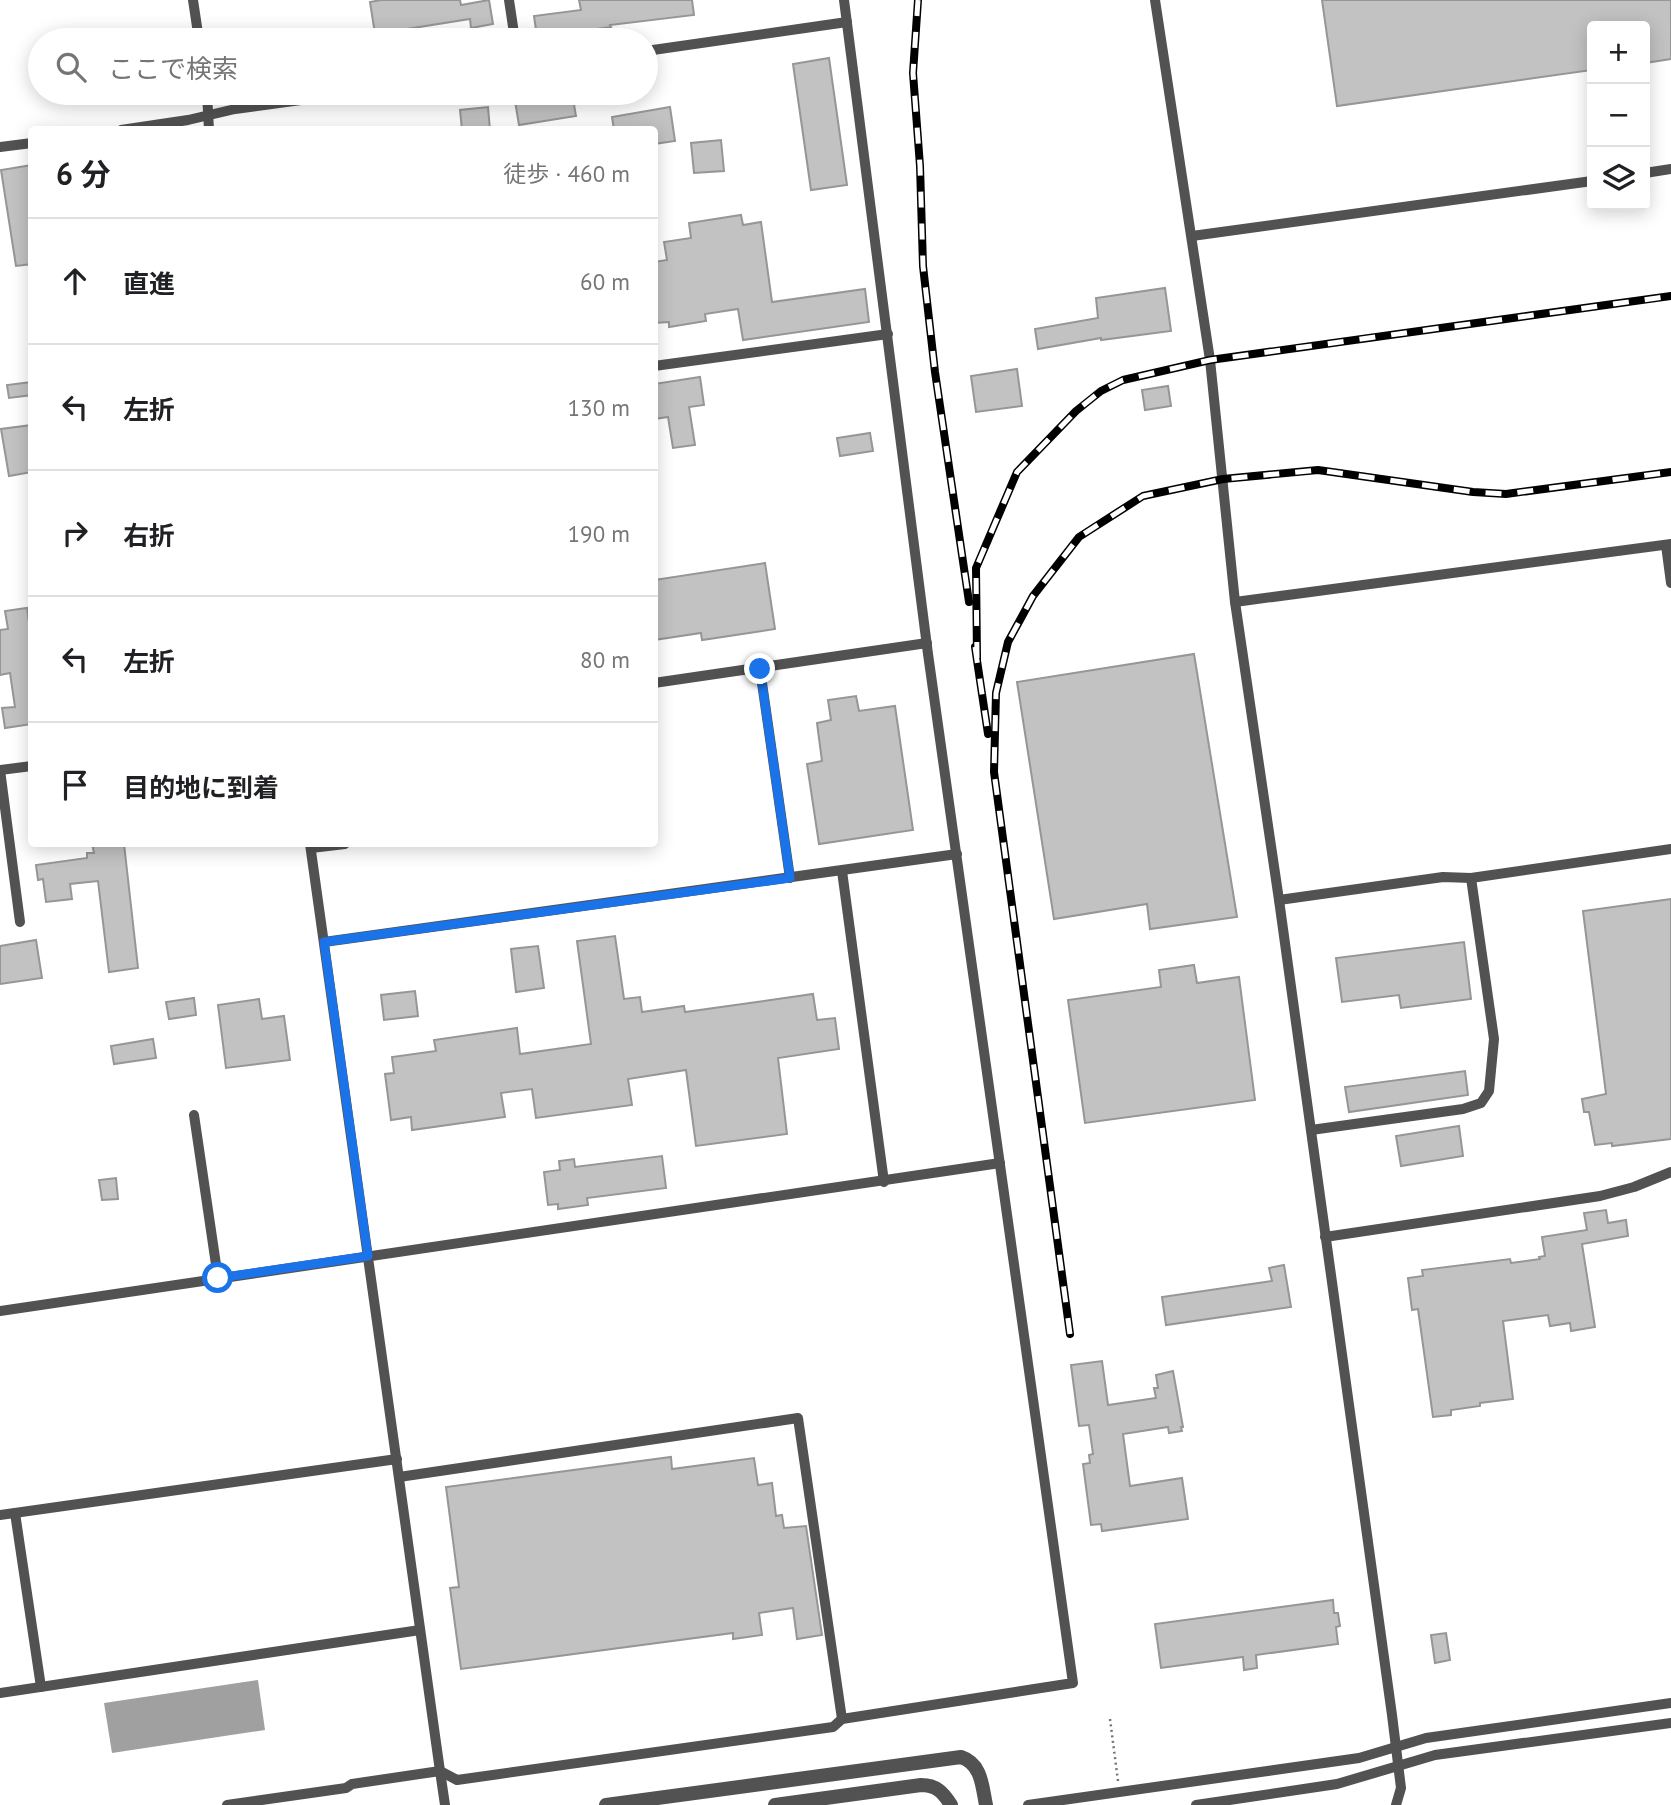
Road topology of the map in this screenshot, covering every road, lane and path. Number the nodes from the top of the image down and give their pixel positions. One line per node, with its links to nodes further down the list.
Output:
1 (193, 0): 6 (lane)
2 (509, 0): 7 (lane)
3 (845, 0): 5 (lane)
4 (1155, 0): 19 (lane)
5 (847, 22): 8 (lane); 20 (lane)
6 (197, 28)
7 (513, 28)
8 (658, 49)
9 (208, 105): 11 (lane)
10 (258, 105): 11 (lane)
11 (209, 115): 12 (lane); 13 (lane)
12 (144, 126)
13 (209, 126)
14 (28, 144): 15 (lane)
15 (0, 147)
16 (1671, 169): 17 (lane)
17 (1650, 172)
18 (1587, 182): 19 (lane)
19 (1192, 236): 24 (lane)
20 (888, 334): 21 (lane); 25 (lane)
21 (658, 365)
22 (1669, 545): 23 (lane); 24 (lane)
23 (1671, 583)
24 (1235, 602): 36 (lane)
25 (927, 643): 26 (lane); 32 (lane)
26 (760, 669): 27 (lane); 34 (lane)
27 (658, 682)
28 (28, 766): 29 (lane)
29 (0, 770): 37 (lane)
30 (310, 847): 38 (lane)
31 (1671, 849): 35 (lane)
32 (957, 854): 33 (lane); 41 (lane)
33 (842, 871): 34 (lane); 43 (lane)
34 (790, 878): 38 (lane)
35 (1471, 878): 36 (lane); 40 (lane)
36 (1279, 900): 40 (lane)
37 (20, 922)
38 (324, 942): 45 (lane)
39 (194, 1115): 46 (lane)
40 (1311, 1130): 44 (lane)
41 (1000, 1163): 43 (lane); 56 (lane)
42 (1671, 1172): 44 (lane)
43 (884, 1182): 45 (lane)
44 (1325, 1237): 59 (lane)
45 (368, 1256): 46 (lane); 48 (lane)
46 (218, 1278): 47 (lane)
47 (0, 1311)
48 (397, 1459): 49 (lane); 50 (lane)
49 (399, 1477): 52 (lane); 56 (lane)
50 (15, 1513): 51 (lane); 53 (lane)
51 (0, 1516)
52 (420, 1630): 53 (lane); 61 (lane)
53 (41, 1687): 54 (lane)
54 (0, 1693)
55 (1671, 1703): 59 (lane)
56 (842, 1719): 61 (lane)
57 (1110, 1719): 62 (path)
58 (1671, 1723): 60 (lane)
59 (1396, 1747): 60 (lane); 62 (lane)
60 (1399, 1766): 70 (lane); 71 (lane)
61 (440, 1771): 63 (lane); 64 (lane)
62 (1120, 1792): 69 (lane)
63 (227, 1805)
64 (445, 1805)
65 (606, 1805): 68 (street)
66 (775, 1805): 67 (street)
67 (951, 1805)
68 (986, 1805)
69 (1028, 1805)
70 (1196, 1805)
71 (1396, 1805)

